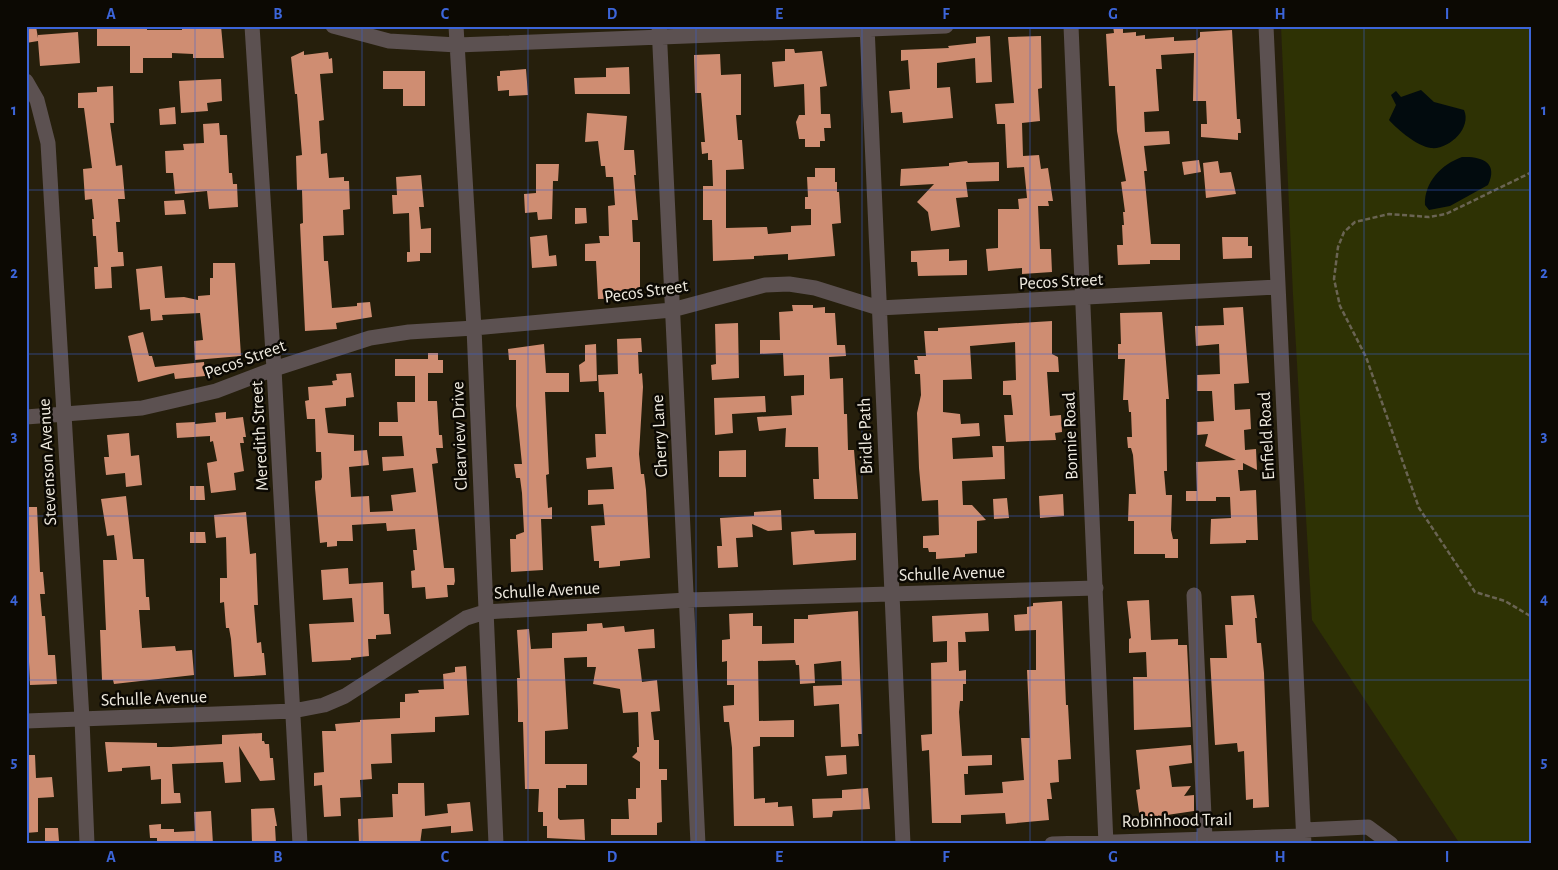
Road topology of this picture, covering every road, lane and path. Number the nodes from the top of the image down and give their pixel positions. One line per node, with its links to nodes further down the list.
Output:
1 (252, 26): 17 (street, Meredith Street)
2 (333, 26): 9 (street)
3 (456, 26): 9 (street, Clearview Drive)
4 (946, 26): 7 (street)
5 (1071, 26): 13 (street, Bonnie Road)
6 (1266, 26): 12 (street, Enfield Road)
7 (867, 29): 8 (street); 14 (street, Bridle Path)
8 (659, 32): 9 (street); 15 (street, Cherry Lane)
9 (457, 46): 16 (street, Clearview Drive)
10 (26, 81): 18 (street, Stevenson Avenue)
11 (1532, 172): 25 (path)
12 (1277, 288): 13 (street, Pecos Street); 29 (street, Enfield Road)
13 (1084, 299): 14 (street, Pecos Street); 20 (street, Bonnie Road)
14 (879, 308): 15 (street, Pecos Street); 21 (street, Bridle Path)
15 (672, 310): 16 (street, Pecos Street); 23 (street, Cherry Lane)
16 (474, 328): 17 (street, Pecos Street); 24 (street, Clearview Drive)
17 (274, 369): 18 (street, Pecos Street); 26 (street, Meredith Street)
18 (63, 416): 19 (street, Pecos Street); 27 (street, Stevenson Avenue)
19 (26, 417)
20 (1096, 588): 21 (street, Schulle Avenue); 31 (street, Bonnie Road)
21 (891, 593): 23 (street, Schulle Avenue); 36 (street, Bridle Path)
22 (1194, 595): 30 (street)
23 (687, 600): 24 (street, Schulle Avenue); 35 (street, Cherry Lane)
24 (484, 612): 26 (street, Schulle Avenue); 34 (street, Clearview Drive)
25 (1532, 617)
26 (293, 711): 27 (street, Schulle Avenue); 33 (street, Meredith Street)
27 (82, 720): 28 (street, Schulle Avenue); 32 (street, Stevenson Avenue)
28 (26, 721)
29 (1304, 837): 30 (street, Robinhood Trail); 38 (street, Robinhood Trail)
30 (1205, 838): 31 (street, Robinhood Trail)
31 (1106, 842): 37 (street, Robinhood Trail)
32 (87, 844)
33 (300, 844)
34 (496, 844)
35 (698, 844)
36 (903, 844)
37 (1052, 844)
38 (1391, 844)

